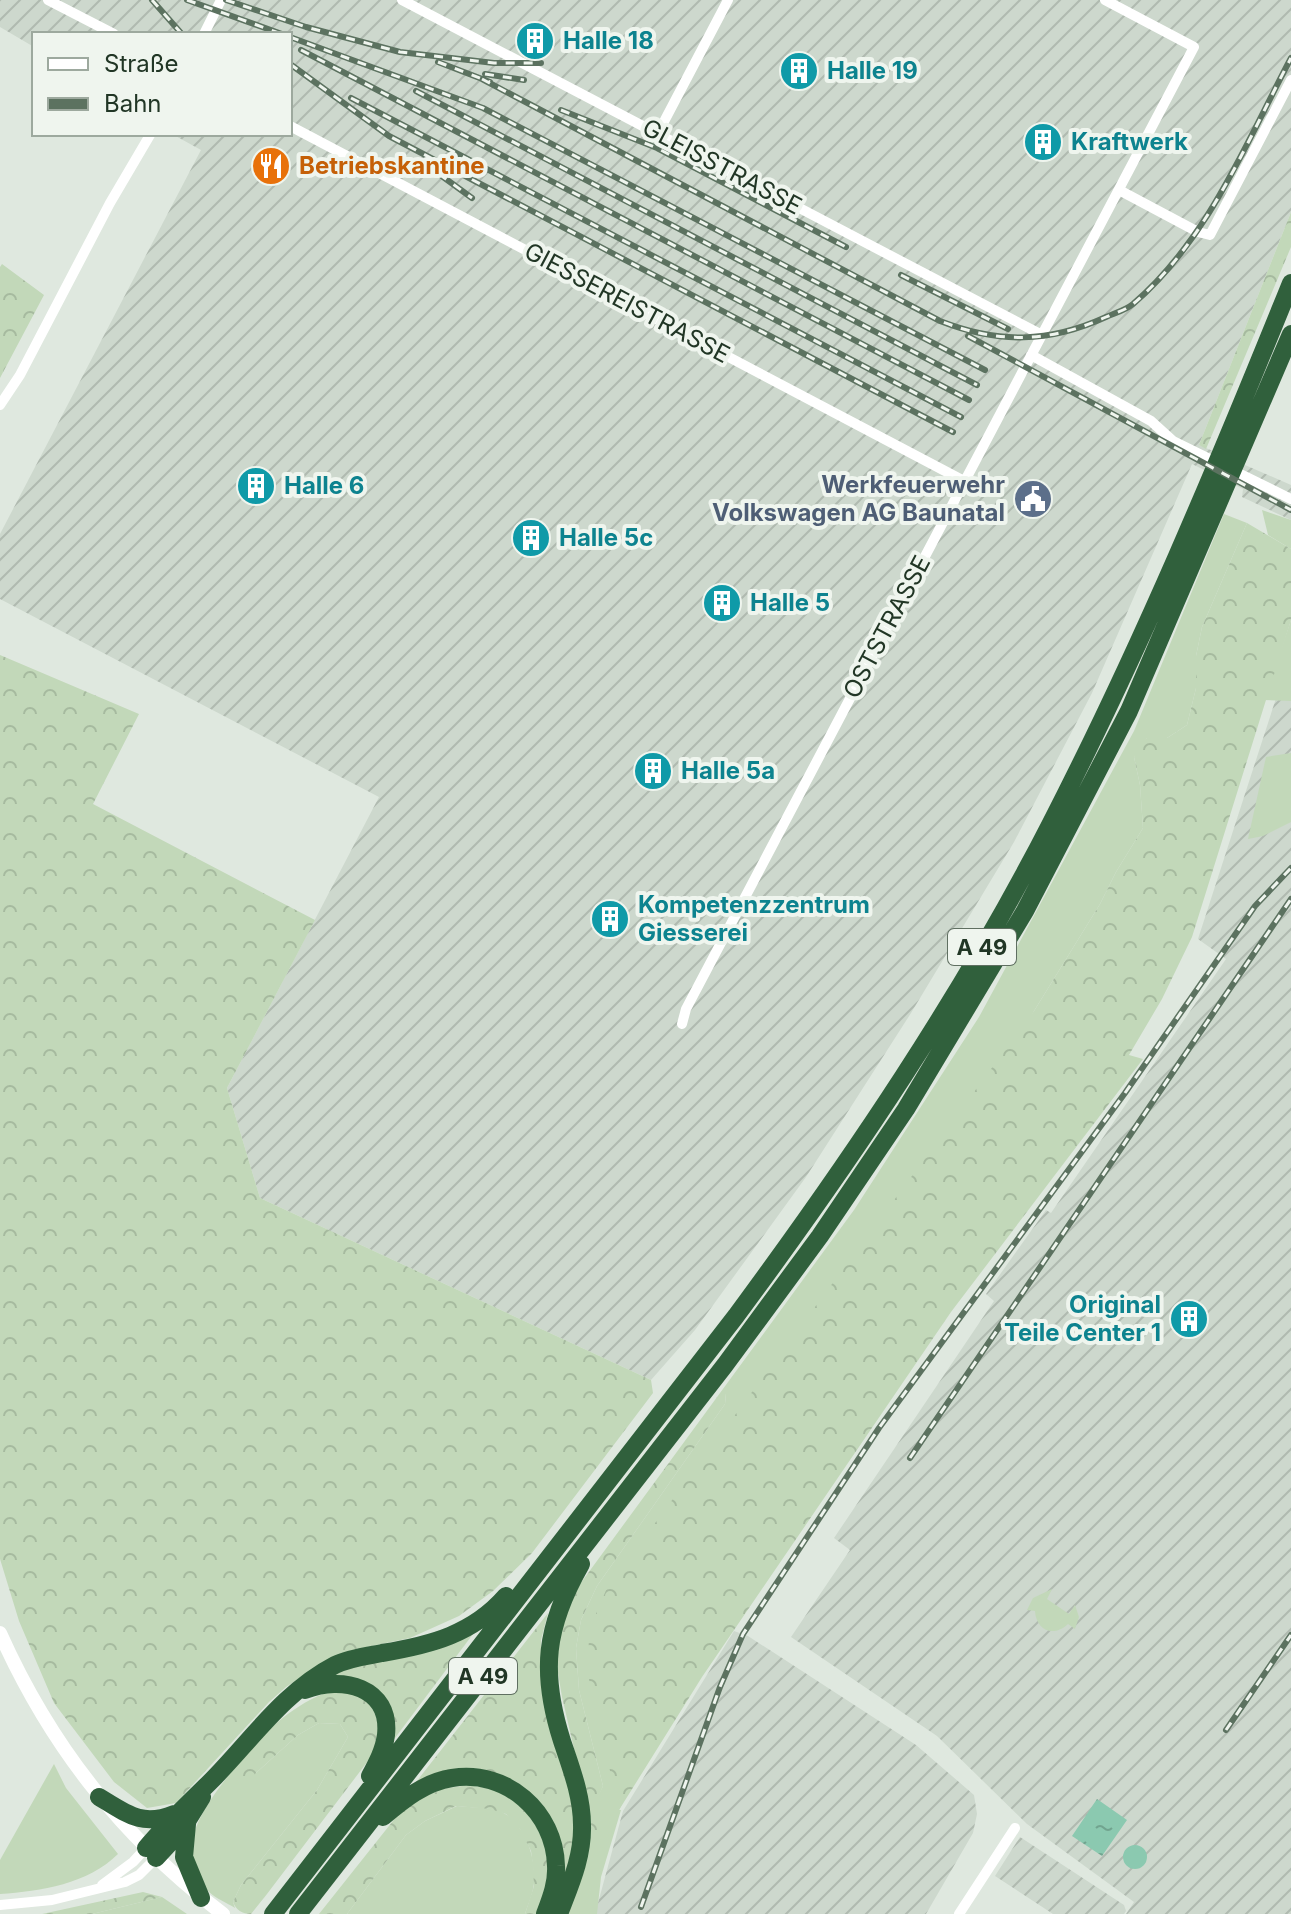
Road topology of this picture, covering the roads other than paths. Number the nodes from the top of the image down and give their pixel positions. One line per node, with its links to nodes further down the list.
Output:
1 (48, 0): 6 (street)
2 (221, 0): 7 (street)
3 (402, 0): 10 (street, GLEISSTRASSE)
4 (728, 0): 10 (street)
5 (1105, 0): 12 (street, OSTSTRASSE)
6 (110, 32)
7 (205, 32)
8 (1291, 80): 12 (street)
9 (292, 127): 19 (street, GIESSEREISTRASSE)
10 (658, 133): 15 (street, GLEISSTRASSE)
11 (150, 136): 17 (street)
12 (1119, 190): 15 (street, OSTSTRASSE)
13 (1291, 283): 18 (highway, A 49)
14 (1291, 334): 18 (highway, A 49)
15 (1042, 335): 16 (street, OSTSTRASSE)
16 (1031, 355): 19 (street, OSTSTRASSE); 20 (street)
17 (0, 405)
18 (1241, 431): 21 (highway, A 49)
19 (964, 481): 22 (street, OSTSTRASSE)
20 (1291, 499)
21 (1211, 500): 23 (highway, A 49); 24 (highway, A 49)
22 (682, 1024)
23 (612, 1509): 31 (highway, A 49); 39 (highway)
24 (531, 1583): 26 (highway); 28 (highway, A 49)
25 (0, 1633): 27 (main road)
26 (295, 1695): 28 (highway); 29 (highway)
27 (99, 1797): 29 (highway); 32 (main road)
28 (353, 1810): 36 (highway, A 49)
29 (181, 1818): 32 (highway); 33 (highway)
30 (1015, 1828): 40 (street)
31 (354, 1843): 37 (highway, A 49); 38 (highway)
32 (151, 1853): 33 (main road); 34 (street)
33 (201, 1898): 35 (main road)
34 (0, 1905)
35 (223, 1914)
36 (273, 1914)
37 (298, 1914)
38 (545, 1914)
39 (559, 1914)
40 (959, 1914)

